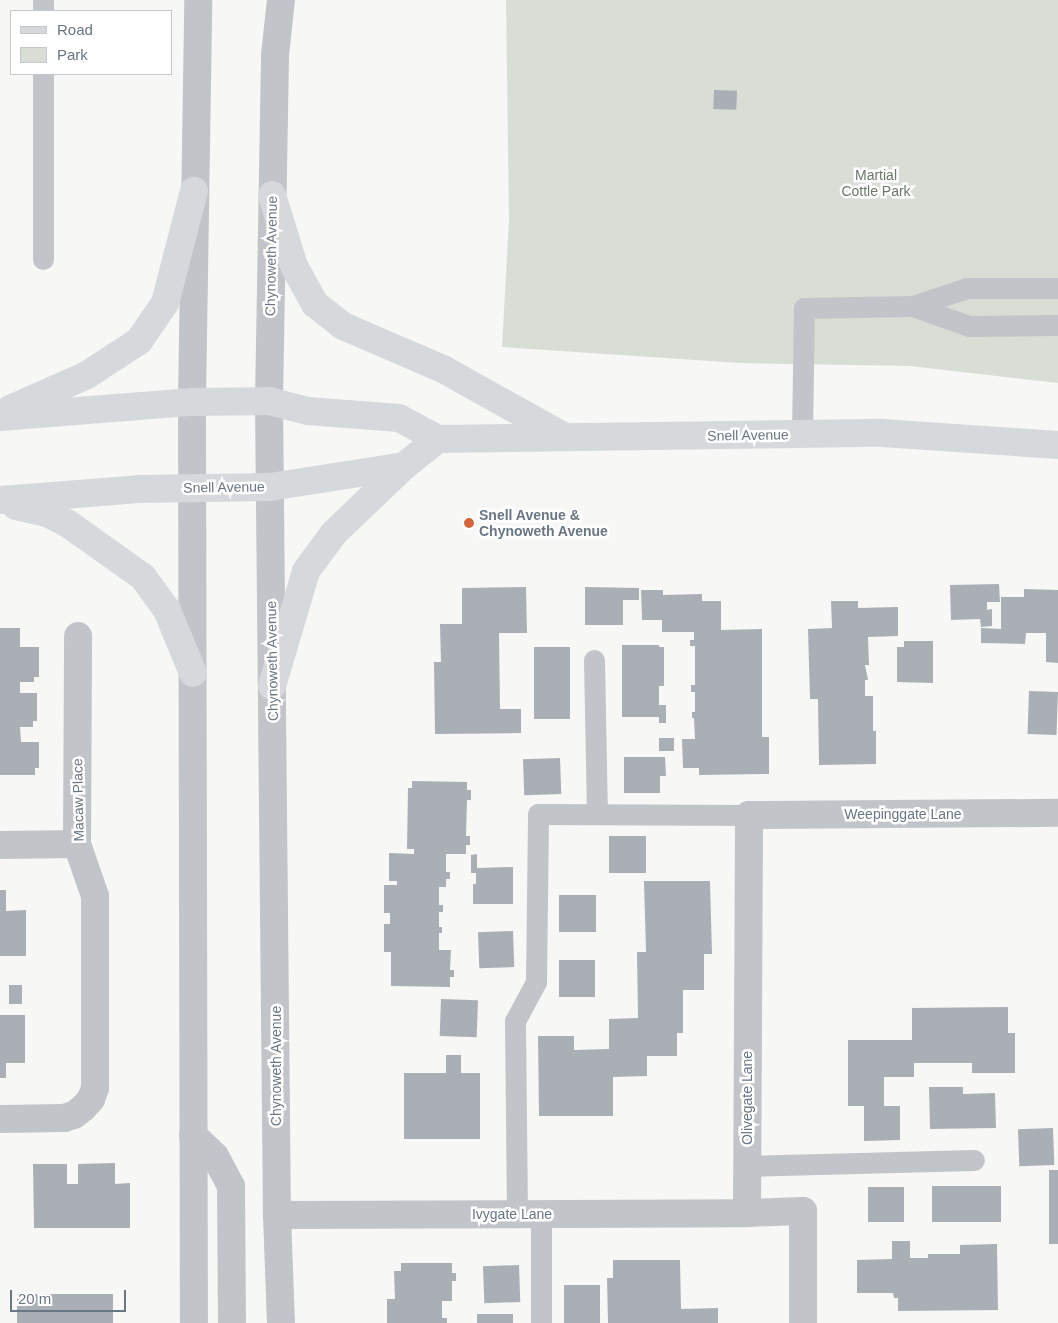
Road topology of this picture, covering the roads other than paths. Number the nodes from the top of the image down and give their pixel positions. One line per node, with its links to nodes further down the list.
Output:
1 (198, 0): 4 (street)
2 (281, 0): 5 (street, Chynoweth Avenue)
3 (43, 75): 6 (lane)
4 (194, 191): 11 (street); 12 (main road)
5 (272, 195): 10 (street, Chynoweth Avenue); 15 (main road)
6 (43, 259)
7 (1058, 288): 8 (lane)
8 (913, 306): 9 (lane); 14 (lane)
9 (1058, 325)
10 (269, 401): 11 (main road); 16 (main road); 19 (street, Chynoweth Avenue)
11 (192, 402): 13 (main road); 20 (street)
12 (0, 413)
13 (0, 417)
14 (802, 434): 15 (main road, Snell Avenue); 17 (main road, Snell Avenue)
15 (564, 436): 16 (main road, Snell Avenue)
16 (438, 440): 18 (main road, Snell Avenue)
17 (1058, 445)
18 (404, 466): 19 (main road, Snell Avenue); 25 (main road)
19 (270, 487): 20 (main road, Snell Avenue); 25 (street, Chynoweth Avenue)
20 (194, 488): 21 (main road, Snell Avenue); 24 (street)
21 (0, 501): 24 (main road)
22 (78, 636): 30 (street, Macaw Place)
23 (594, 660): 26 (lane)
24 (193, 673): 32 (street)
25 (272, 686): 37 (street, Chynoweth Avenue)
26 (597, 813): 28 (lane); 36 (lane)
27 (1058, 813): 28 (street, Weepinggate Lane)
28 (749, 815): 34 (street, Olivegate Lane)
29 (0, 844): 30 (street)
30 (77, 844): 31 (street, Macaw Place)
31 (0, 1119)
32 (193, 1135): 38 (street); 39 (street)
33 (974, 1160): 34 (lane)
34 (747, 1166): 35 (street, Olivegate Lane)
35 (747, 1213): 36 (street, Ivygate Lane); 42 (street)
36 (529, 1214): 37 (street, Ivygate Lane); 41 (lane)
37 (277, 1215): 40 (street, Chynoweth Avenue)
38 (194, 1323)
39 (232, 1323)
40 (281, 1323)
41 (541, 1323)
42 (803, 1323)

